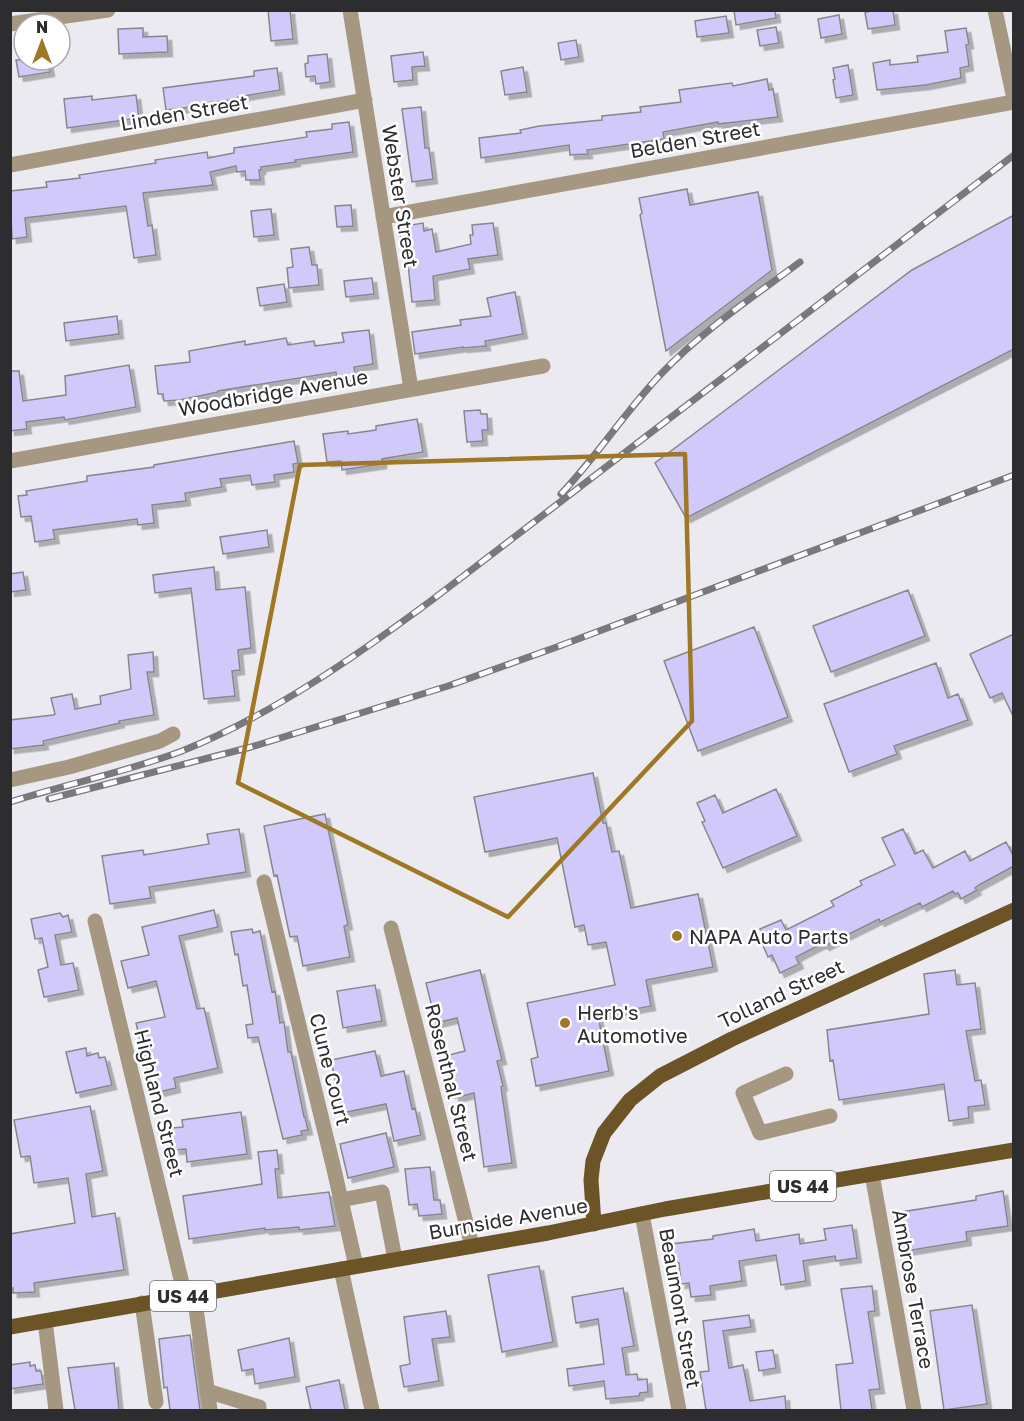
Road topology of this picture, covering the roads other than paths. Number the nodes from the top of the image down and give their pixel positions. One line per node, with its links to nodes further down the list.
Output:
1 (108, 10): 4 (street)
2 (350, 10): 5 (street, Webster Street)
3 (995, 10): 6 (street, Belden Street)
4 (10, 24)
5 (364, 100): 7 (street, Linden Street); 8 (street, Webster Street)
6 (1014, 100): 8 (street, Belden Street)
7 (10, 165)
8 (383, 217): 10 (street, Webster Street)
9 (543, 366): 10 (street, Woodbridge Avenue)
10 (411, 389): 11 (street, Woodbridge Avenue)
11 (10, 460)
12 (173, 734): 13 (street)
13 (10, 780)
14 (264, 882): 22 (street, Clune Court)
15 (1014, 910): 24 (main road, Tolland Street)
16 (94, 921): 28 (street, Highland Street)
17 (391, 928): 25 (street, Rosenthal Street)
18 (786, 1074): 19 (street)
19 (830, 1116)
20 (1014, 1150): 21 (main road, Burnside Avenue / US 44)
21 (872, 1174): 23 (main road, Burnside Avenue / US 44); 39 (street, Ambrose Terrace)
22 (341, 1200): 26 (street); 27 (street, Clune Court)
23 (642, 1214): 24 (main road, Burnside Avenue / US 44); 38 (street, Beaumont Street)
24 (594, 1224): 25 (main road, Burnside Avenue / US 44)
25 (472, 1246): 26 (main road, Burnside Avenue / US 44)
26 (395, 1259): 27 (main road, Burnside Avenue / US 44)
27 (348, 1268): 28 (main road, Burnside Avenue / US 44); 37 (street, Clune Court)
28 (189, 1295): 29 (main road, Burnside Avenue / US 44); 32 (street, Highland Street)
29 (142, 1303): 30 (main road, Burnside Avenue / US 44); 33 (street)
30 (45, 1321): 31 (main road, Burnside Avenue / US 44); 34 (street)
31 (10, 1327)
32 (207, 1391): 35 (street, Highland Street); 36 (street)
33 (156, 1402)
34 (56, 1410)
35 (210, 1410)
36 (259, 1410)
37 (372, 1410)
38 (679, 1410)
39 (914, 1410)

